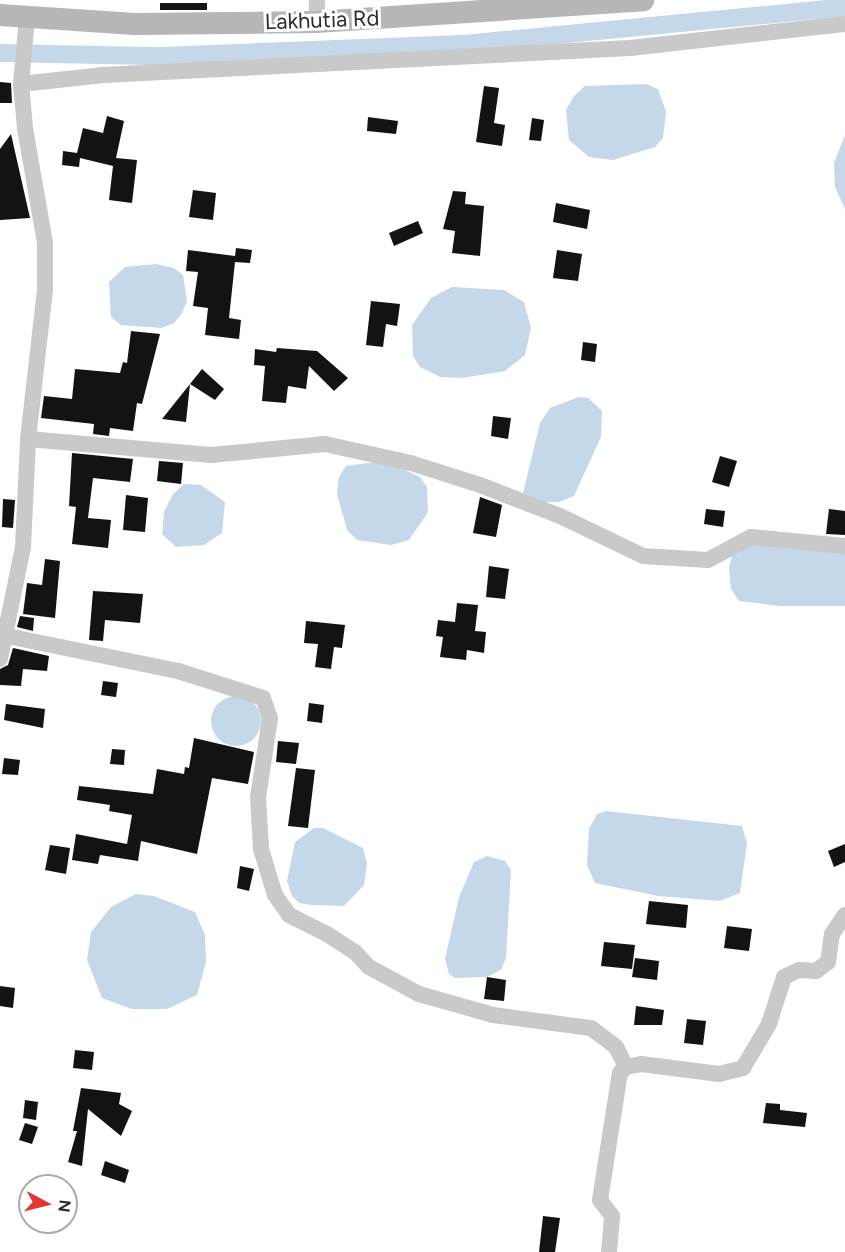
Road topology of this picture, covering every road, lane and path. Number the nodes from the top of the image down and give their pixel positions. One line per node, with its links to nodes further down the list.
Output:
1 (644, 0): 2 (street, Lakhutia Rd)
2 (316, 11): 5 (street, Lakhutia Rd)
3 (0, 15): 5 (street, Lakhutia Rd)
4 (845, 24): 6 (street)
5 (26, 27): 6 (street)
6 (21, 76): 7 (street)
7 (28, 439): 8 (street); 9 (street)
8 (845, 546)
9 (7, 636): 10 (street); 12 (street)
10 (0, 659)
11 (845, 915): 12 (street)
12 (626, 1067): 13 (street)
13 (609, 1252)

